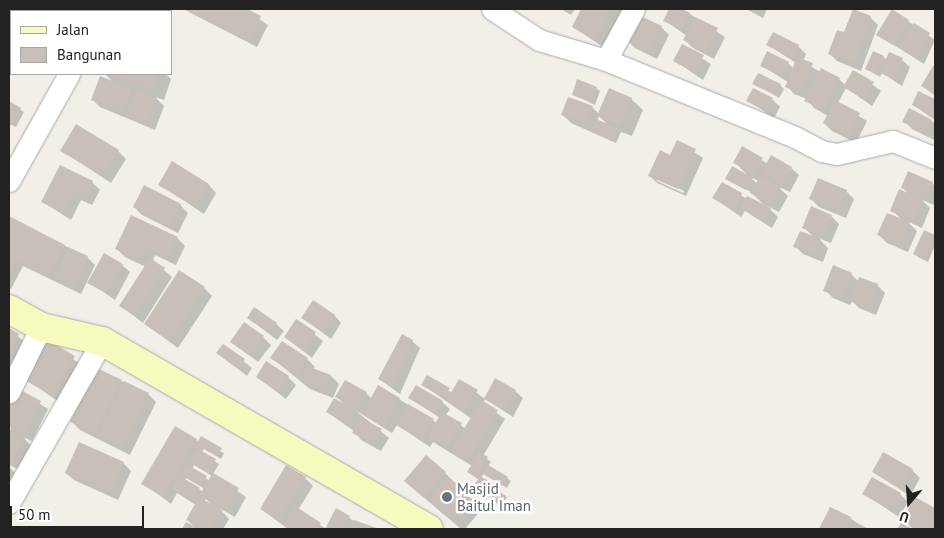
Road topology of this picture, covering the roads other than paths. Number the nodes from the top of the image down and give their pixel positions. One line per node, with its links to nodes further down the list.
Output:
1 (492, 9): 3 (street)
2 (634, 9): 3 (street)
3 (606, 60): 5 (street)
4 (68, 75): 6 (street)
5 (935, 158)
6 (9, 181)
7 (9, 310): 8 (main road)
8 (41, 327): 9 (main road); 10 (street)
9 (102, 341): 11 (street); 12 (main road)
10 (9, 392)
11 (9, 503)
12 (429, 529)

